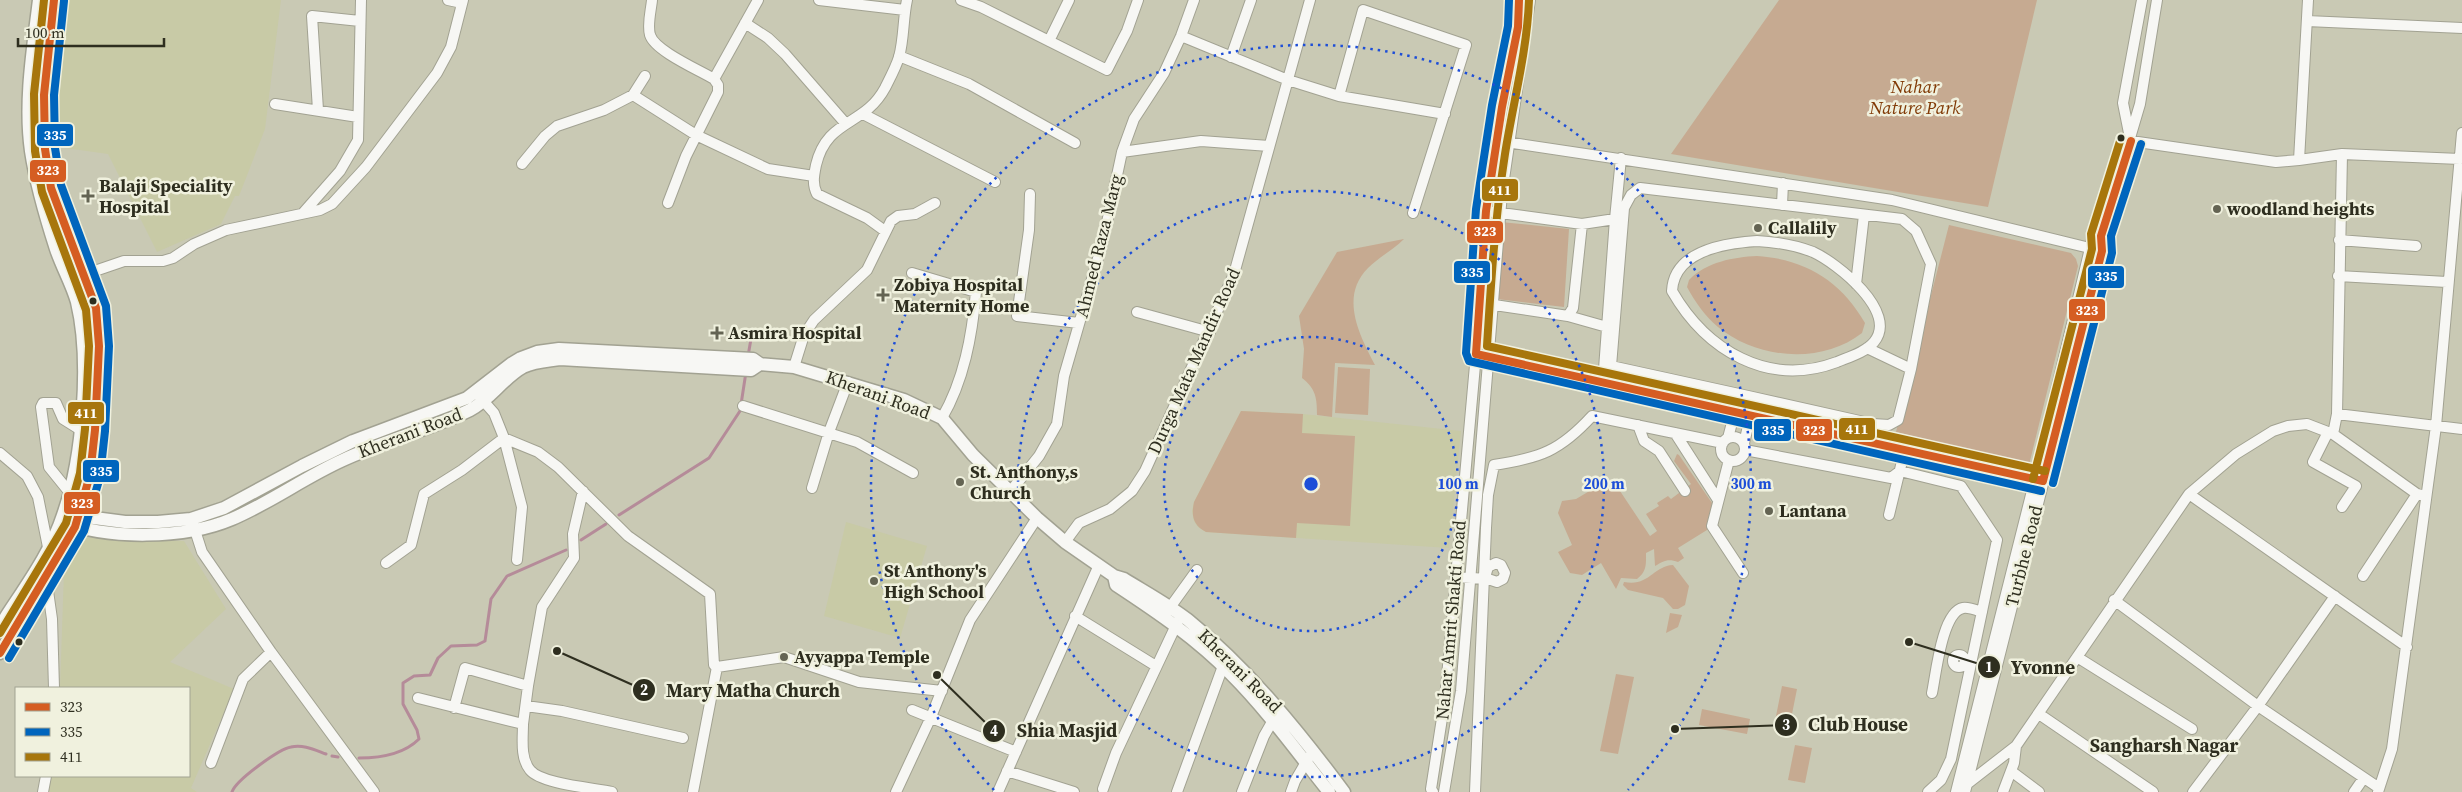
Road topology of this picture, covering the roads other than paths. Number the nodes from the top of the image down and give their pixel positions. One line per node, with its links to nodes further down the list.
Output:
1 (39, 0): 104 (main road)
2 (54, 0): 78 (main road)
3 (361, 0): 23 (street)
4 (448, 0): 19 (street)
5 (652, 0): 32 (street)
6 (756, 0): 25 (street)
7 (826, 0): 20 (street)
8 (961, 0): 21 (street)
9 (1070, 0): 28 (street)
10 (1138, 0): 28 (street)
11 (1194, 0): 27 (street, Ahmed Raza Marg)
12 (1251, 0): 30 (street)
13 (1310, 0): 33 (street, Durga Mata Mandir Road)
14 (1519, 0): 44 (street, Nahar Amrit Shakti Road)
15 (1530, 0): 46 (street, Nahar Amrit Shakti Road)
16 (2142, 0): 45 (street)
17 (2157, 0): 45 (street, Turbhe Road)
18 (2308, 0): 24 (street)
19 (463, 1): 64 (street)
20 (882, 4): 22 (street)
21 (983, 4): 28 (street)
22 (906, 5): 29 (street)
23 (360, 21): 37 (street); 40 (street)
24 (2306, 21): 26 (street); 53 (street)
25 (745, 23): 32 (street); 41 (street)
26 (2462, 28)
27 (1181, 36): 30 (street); 49 (street, Ahmed Raza Marg)
28 (1049, 41)
29 (899, 56): 38 (street); 47 (street)
30 (1231, 57): 33 (street)
31 (645, 76): 34 (street)
32 (714, 79): 43 (street)
33 (1288, 80): 35 (street); 48 (street, Durga Mata Mandir Road)
34 (633, 95): 43 (street); 54 (street)
35 (1339, 96): 39 (street); 39 (street)
36 (275, 104): 37 (street)
37 (318, 110): 40 (street)
38 (863, 114): 41 (street); 56 (street)
39 (1445, 114): 63 (street)
40 (358, 117): 64 (street)
41 (846, 124): 55 (street)
42 (2462, 133): 52 (street)
43 (696, 135): 55 (street); 59 (street)
44 (1497, 140): 46 (street); 62 (street, Nahar Amrit Shakti Road)
45 (2131, 141): 53 (street); 72 (street, Turbhe Road)
46 (1511, 142): 51 (street); 65 (street, Nahar Amrit Shakti Road)
47 (1075, 143)
48 (1269, 146): 49 (street); 88 (street, Durga Mata Mandir Road)
49 (1122, 152): 86 (street, Ahmed Raza Marg)
50 (2342, 154): 52 (street); 53 (street); 73 (street)
51 (1621, 158): 57 (street); 67 (street)
52 (2460, 159): 80 (street)
53 (2299, 160)
54 (522, 164)
55 (814, 176): 69 (street)
56 (995, 182)
57 (1783, 183): 61 (street); 75 (street)
58 (1030, 194): 86 (street)
59 (668, 203)
60 (935, 203): 69 (street)
61 (1782, 205): 66 (street); 97 (street)
62 (1486, 211): 65 (street); 70 (street, Nahar Amrit Shakti Road)
63 (1413, 212)
64 (303, 213): 78 (street)
65 (1500, 213): 68 (street); 71 (street, Nahar Amrit Shakti Road)
66 (1864, 215): 81 (street); 94 (street)
67 (1615, 219): 68 (street); 87 (street)
68 (1582, 224): 85 (street)
69 (885, 232): 92 (street)
70 (1485, 236): 71 (street); 82 (street, Nahar Amrit Shakti Road)
71 (1499, 236): 83 (street, Nahar Amrit Shakti Road)
72 (2100, 236): 75 (street); 76 (street, Turbhe Road)
73 (2339, 240): 74 (street); 79 (street)
74 (2416, 246)
75 (2090, 248): 76 (street); 117 (street)
76 (2102, 251): 117 (street, Turbhe Road)
77 (912, 273): 101 (street)
78 (83, 275): 130 (main road)
79 (2338, 276): 80 (street); 100 (street)
80 (2448, 282): 103 (street)
81 (1856, 284): 89 (street); 89 (street)
82 (1480, 304): 83 (street); 90 (street, Nahar Amrit Shakti Road)
83 (1494, 305): 85 (street); 91 (street, Nahar Amrit Shakti Road)
84 (1137, 312): 88 (street)
85 (1568, 316): 87 (street)
86 (1079, 323): 121 (street, Ahmed Raza Marg)
87 (1607, 327): 93 (street)
88 (1210, 332): 132 (street, Durga Mata Mandir Road)
89 (1867, 348): 94 (street)
90 (1476, 354): 91 (street); 143 (street, Nahar Amrit Shakti Road)
91 (1490, 355): 99 (street); 139 (street, Nahar Amrit Shakti Road)
92 (794, 367): 95 (main road, Kherani Road); 96 (main road, Kherani Road)
93 (1604, 369)
94 (1911, 369): 97 (street)
95 (848, 382): 101 (main road, Kherani Road); 106 (street)
96 (479, 396): 109 (street); 131 (main road, Kherani Road)
97 (1748, 396): 99 (street)
98 (743, 406): 106 (street)
99 (1744, 413): 110 (street); 111 (street); 112 (street)
100 (2337, 414): 103 (street); 108 (street)
101 (942, 418): 121 (main road, Kherani Road)
102 (1638, 425): 107 (street); 120 (street); 140 (street)
103 (2436, 426): 105 (street); 124 (street)
104 (80, 429): 122 (main road); 122 (street)
105 (2462, 429)
106 (829, 432): 116 (street); 118 (street)
107 (1676, 433): 110 (street); 125 (street)
108 (2330, 433): 123 (street); 124 (street); 126 (street)
109 (504, 438): 119 (street); 134 (street); 135 (street)
110 (1726, 440): 111 (street); 114 (street)
111 (1744, 447): 114 (street); 115 (street)
112 (1905, 449): 115 (street); 117 (street)
113 (0, 453): 133 (street)
114 (1729, 460): 125 (street)
115 (1900, 471): 127 (street); 147 (street)
116 (913, 473)
117 (2039, 480): 159 (street)
118 (812, 488)
119 (583, 491): 158 (street); 160 (street)
120 (1685, 491)
121 (1010, 492): 129 (main road, Kherani Road)
122 (70, 493): 128 (main road)
123 (2189, 494): 144 (street); 145 (street)
124 (2422, 495): 141 (street); 151 (street)
125 (1718, 500): 138 (street)
126 (2342, 507)
127 (1889, 515)
128 (63, 516): 130 (main road, Kherani Road); 133 (main road)
129 (1037, 518): 132 (main road, Kherani Road); 162 (street)
130 (77, 522): 131 (main road, Kherani Road); 142 (main road)
131 (192, 524): 152 (street)
132 (1065, 542): 136 (main road, Kherani Road)
133 (48, 547): 150 (main road)
134 (517, 560)
135 (386, 563)
136 (1099, 565): 146 (main road, Kherani Road); 148 (street)
137 (1197, 570): 146 (street)
138 (1744, 573)
139 (1471, 575): 140 (street); 143 (street); 200 (street, Nahar Amrit Shakti Road)
140 (1486, 575): 201 (street)
141 (2364, 576)
142 (46, 577): 153 (main road); 161 (street)
143 (1455, 578): 199 (street, Nahar Amrit Shakti Road)
144 (2335, 596): 151 (street); 166 (street)
145 (2114, 600): 154 (street); 166 (street)
146 (1166, 612): 149 (main road, Kherani Road)
147 (1982, 612): 155 (street); 163 (street)
148 (1075, 616): 156 (street); 177 (street)
149 (1179, 620): 156 (street); 157 (main road, Kherani Road); 170 (main road, Kherani Road)
150 (0, 626)
151 (2407, 646): 186 (street)
152 (271, 652): 178 (street); 189 (street)
153 (0, 653)
154 (2076, 657): 169 (street); 173 (street)
155 (1968, 662): 159 (street); 202 (street)
156 (1156, 666): 185 (street)
157 (1223, 666): 170 (main road, Kherani Road); 194 (street)
158 (717, 667): 162 (street); 191 (street)
159 (1992, 667): 184 (street); 203 (street)
160 (528, 686): 165 (street); 167 (street)
161 (54, 687)
162 (942, 691): 171 (street)
163 (1932, 693)
164 (418, 698): 167 (street)
165 (526, 706): 172 (street); 174 (street)
166 (2258, 706): 183 (street); 207 (street)
167 (454, 708): 172 (street)
168 (912, 710): 171 (street)
169 (2039, 714): 175 (street); 206 (street)
170 (1276, 715): 176 (main road, Kherani Road); 179 (main road, Kherani Road); 195 (street)
171 (931, 717): 177 (street); 192 (street)
172 (523, 724): 190 (street)
173 (2192, 729)
174 (683, 738)
175 (2016, 746): 181 (street); 184 (street)
176 (1312, 749): 179 (street); 198 (main road, Kherani Road)
177 (1016, 752): 180 (street)
178 (211, 762)
179 (1306, 763): 196 (street); 197 (main road, Kherani Road)
180 (1007, 771): 187 (street); 193 (street)
181 (2012, 771): 204 (street); 205 (street)
182 (46, 777): 188 (street)
183 (2363, 779): 186 (street); 208 (street)
184 (1966, 788)
185 (1104, 789)
186 (2378, 790)
187 (1002, 791)
188 (43, 792)
189 (374, 792)
190 (612, 792)
191 (693, 792)
192 (896, 792)
193 (1074, 792)
194 (1176, 792)
195 (1242, 792)
196 (1291, 792)
197 (1330, 792)
198 (1344, 792)
199 (1433, 792)
200 (1444, 792)
201 (1475, 792)
202 (1928, 792)
203 (1956, 792)
204 (2003, 792)
205 (2039, 792)
206 (2153, 792)
207 (2193, 792)
208 (2354, 792)

